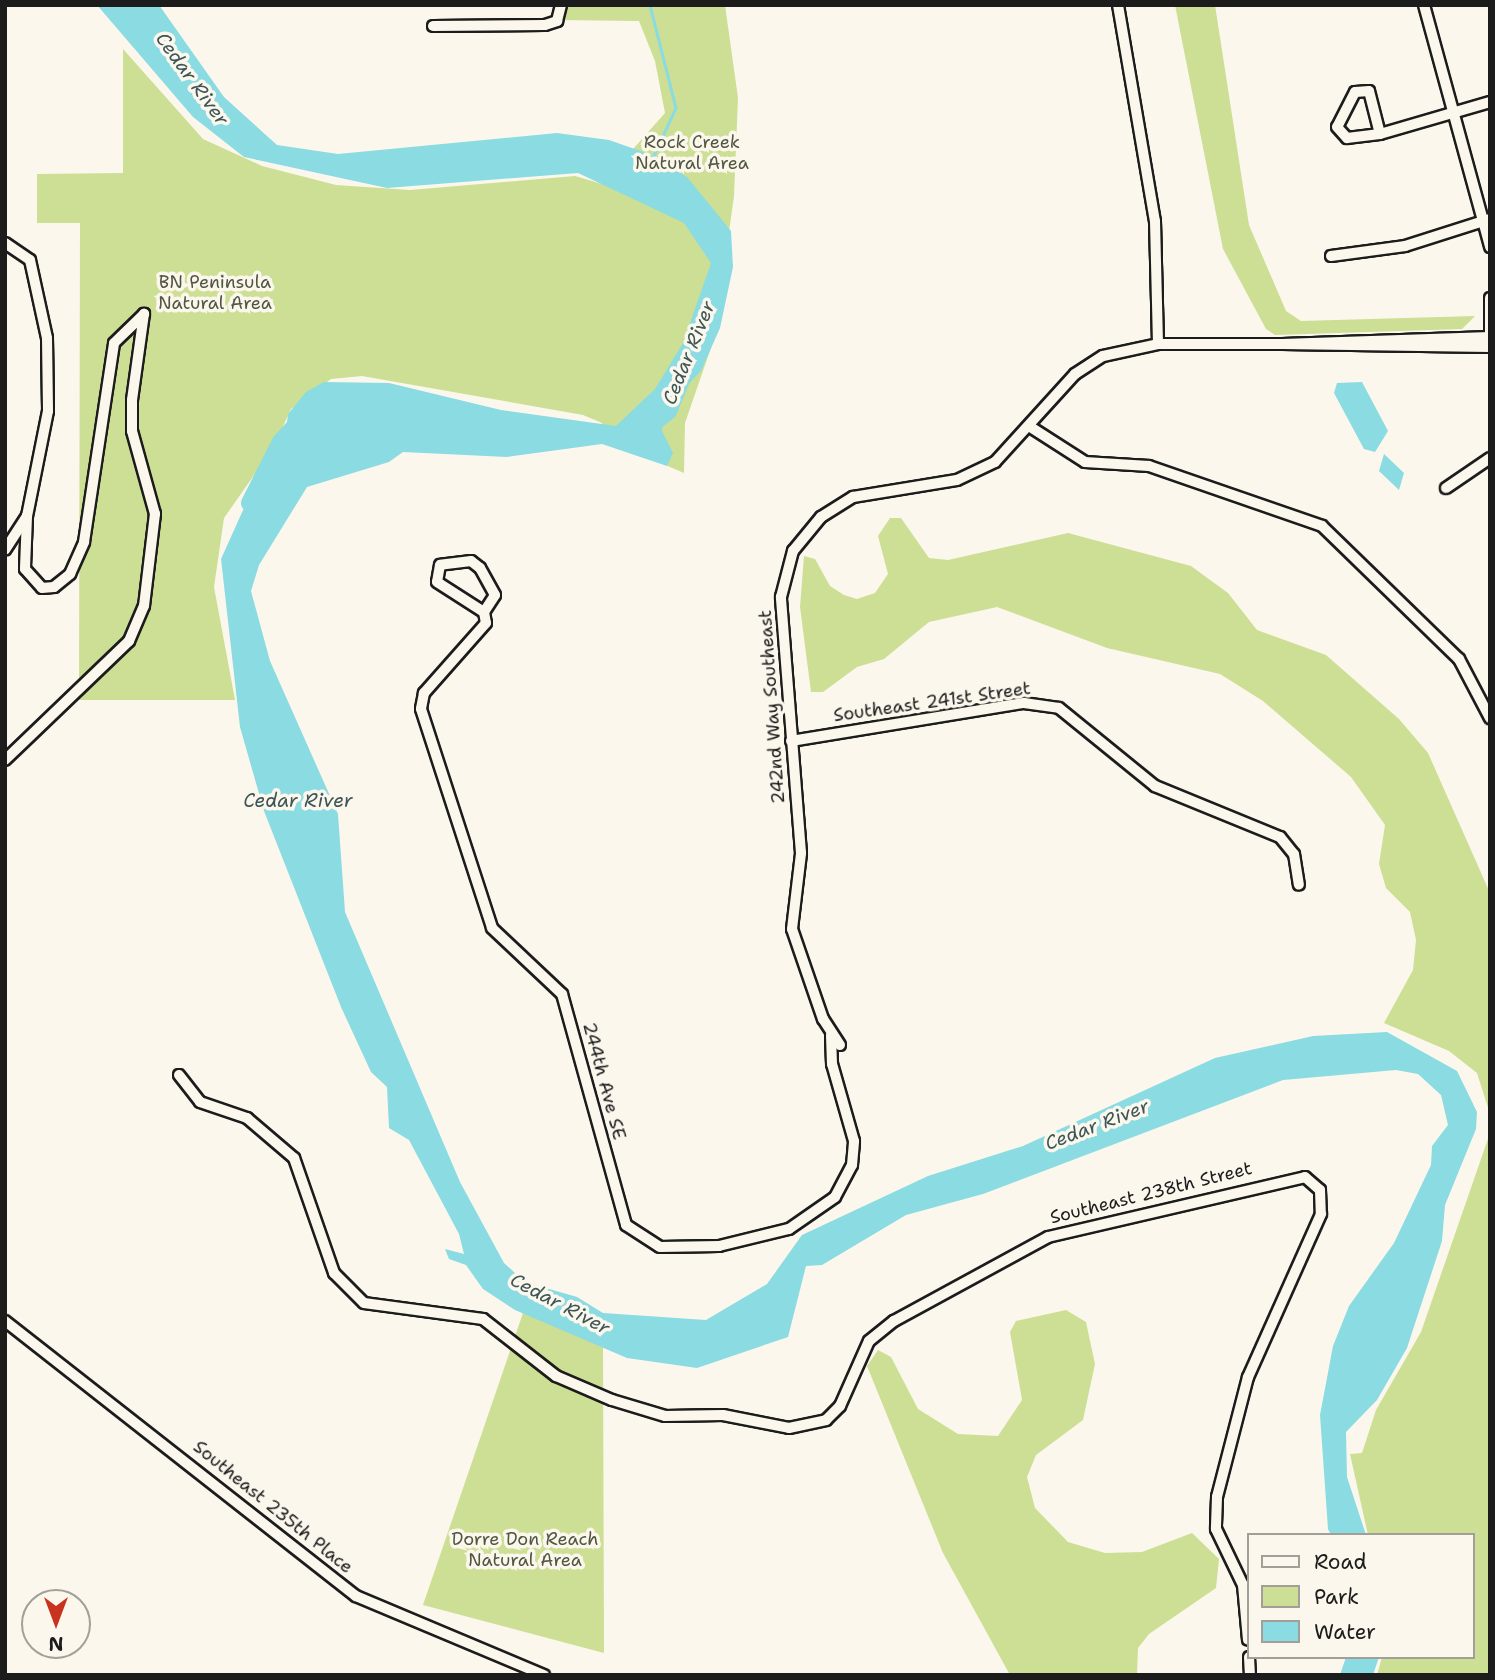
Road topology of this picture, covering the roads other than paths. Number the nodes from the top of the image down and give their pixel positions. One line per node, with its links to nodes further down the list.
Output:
1 (561, 5): 4 (street)
2 (1118, 5): 17 (street)
3 (1423, 5): 6 (street)
4 (433, 26)
5 (1490, 102): 6 (street)
6 (1454, 115): 7 (street); 8 (street)
7 (1380, 134): 7 (street)
8 (1487, 220): 10 (street); 11 (street)
9 (5, 243): 23 (street)
10 (1405, 246): 12 (street); 13 (street)
11 (1490, 247)
12 (1331, 256)
13 (1409, 259)
14 (1490, 298): 15 (street)
15 (1490, 332)
16 (1490, 337): 18 (street)
17 (1158, 344): 18 (street); 20 (street, 242nd Way Southeast)
18 (1282, 344): 19 (street)
19 (1490, 347)
20 (1032, 428): 26 (street); 27 (street, 242nd Way Southeast)
21 (1490, 458): 22 (street)
22 (1446, 488)
23 (27, 516): 24 (street); 28 (street)
24 (5, 550)
25 (484, 612): 25 (street, 244th Ave SE); 30 (street, 244th Ave SE)
26 (1490, 718)
27 (791, 741): 29 (street, Southeast 241st Street); 30 (street, 242nd Way Southeast)
28 (5, 760)
29 (1299, 885)
30 (831, 1035): 31 (street, 242nd Way Southeast)
31 (840, 1045)
32 (178, 1075): 34 (street, Southeast 238th Street)
33 (5, 1321): 35 (street, Southeast 235th Place)
34 (1246, 1618)
35 (544, 1675)

